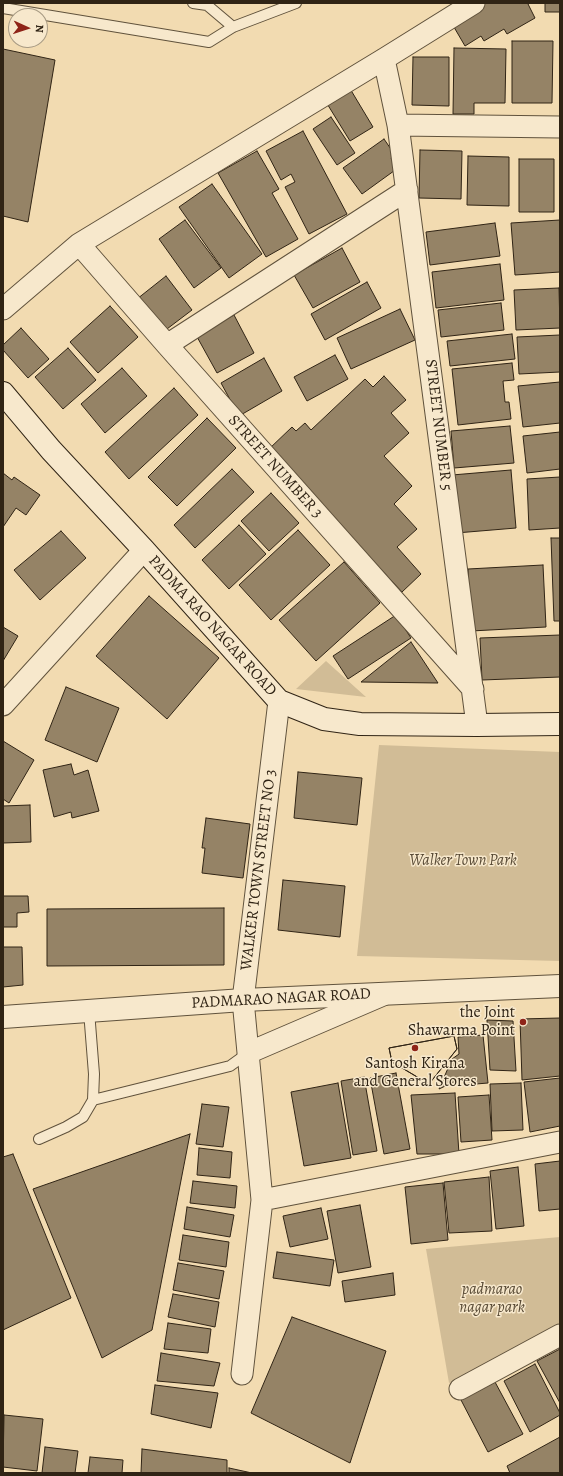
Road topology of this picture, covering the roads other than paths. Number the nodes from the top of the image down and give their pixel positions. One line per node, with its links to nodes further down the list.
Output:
1 (193, 3): 5 (lane)
2 (296, 3): 5 (lane)
3 (474, 3): 6 (street)
4 (3, 8): 5 (lane)
5 (233, 27)
6 (384, 59): 7 (street, STREET NUMBER 5); 10 (street)
7 (398, 125): 8 (street); 9 (street, STREET NUMBER 5)
8 (560, 127)
9 (407, 190): 12 (street); 15 (street, STREET NUMBER 5)
10 (79, 244): 11 (street); 12 (street, STREET NUMBER 3)
11 (3, 309)
12 (167, 345): 15 (street, STREET NUMBER 3)
13 (3, 393): 14 (main road, PADMA RAO NAGAR ROAD)
14 (144, 550): 16 (main road, PADMA RAO NAGAR ROAD); 17 (street)
15 (472, 689): 19 (street, STREET NUMBER 5)
16 (279, 701): 19 (main road, PADMA RAO NAGAR ROAD); 22 (street, WALKER TOWN STREET NO 3)
17 (3, 705)
18 (560, 724): 19 (main road, PADMA RAO NAGAR ROAD)
19 (477, 725)
20 (560, 986): 21 (main road, PADMARAO NAGAR ROAD)
21 (385, 994): 22 (main road, PADMARAO NAGAR ROAD); 25 (street)
22 (243, 1000): 23 (main road, PADMARAO NAGAR ROAD); 25 (street, WALKER TOWN STREET NO 3)
23 (89, 1011): 24 (main road, PADMARAO NAGAR ROAD); 26 (lane)
24 (3, 1017)
25 (248, 1053): 26 (lane); 29 (street, WALKER TOWN STREET NO 3)
26 (93, 1100): 27 (lane)
27 (39, 1139)
28 (560, 1142): 29 (street)
29 (262, 1200): 31 (street, WALKER TOWN STREET NO 3)
30 (560, 1335): 32 (street)
31 (242, 1374)
32 (460, 1389)

